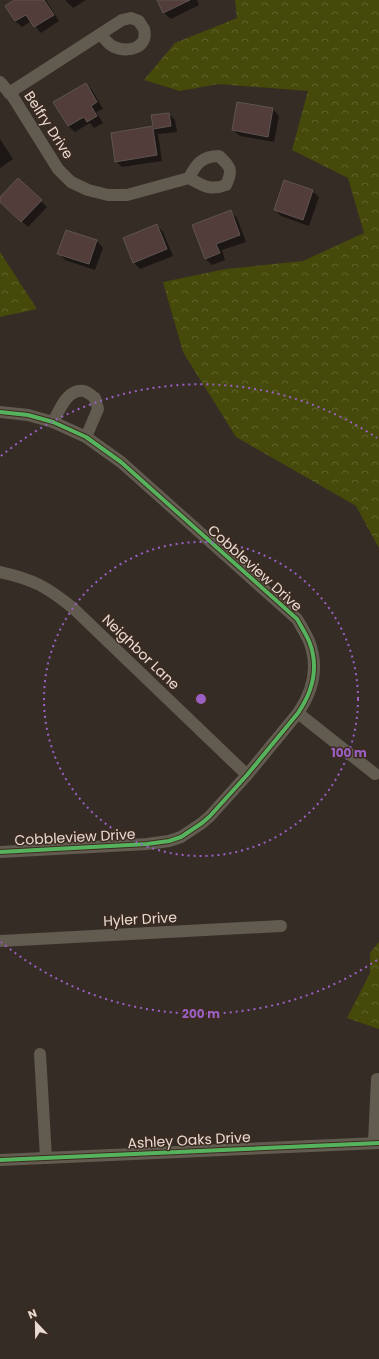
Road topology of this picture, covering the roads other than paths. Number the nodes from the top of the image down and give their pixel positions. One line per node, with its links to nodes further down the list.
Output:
1 (101, 34): 3 (street)
2 (0, 82): 3 (street, Belfry Drive)
3 (10, 93): 4 (street, Belfry Drive)
4 (189, 178)
5 (0, 412): 6 (street, Cobbleview Drive)
6 (53, 422): 7 (street, Cobbleview Drive); 7 (street)
7 (86, 437): 9 (street, Cobbleview Drive)
8 (0, 572): 11 (street, Neighbor Lane)
9 (298, 713): 10 (street); 11 (street, Cobbleview Drive)
10 (375, 774)
11 (247, 775): 12 (street, Cobbleview Drive)
12 (0, 852)
13 (281, 926): 14 (street, Hyler Drive)
14 (0, 941)
15 (40, 1054): 18 (street)
16 (377, 1078): 17 (street)
17 (376, 1143): 18 (street, Ashley Oaks Drive)
18 (46, 1158): 19 (street, Ashley Oaks Drive)
19 (0, 1160)

